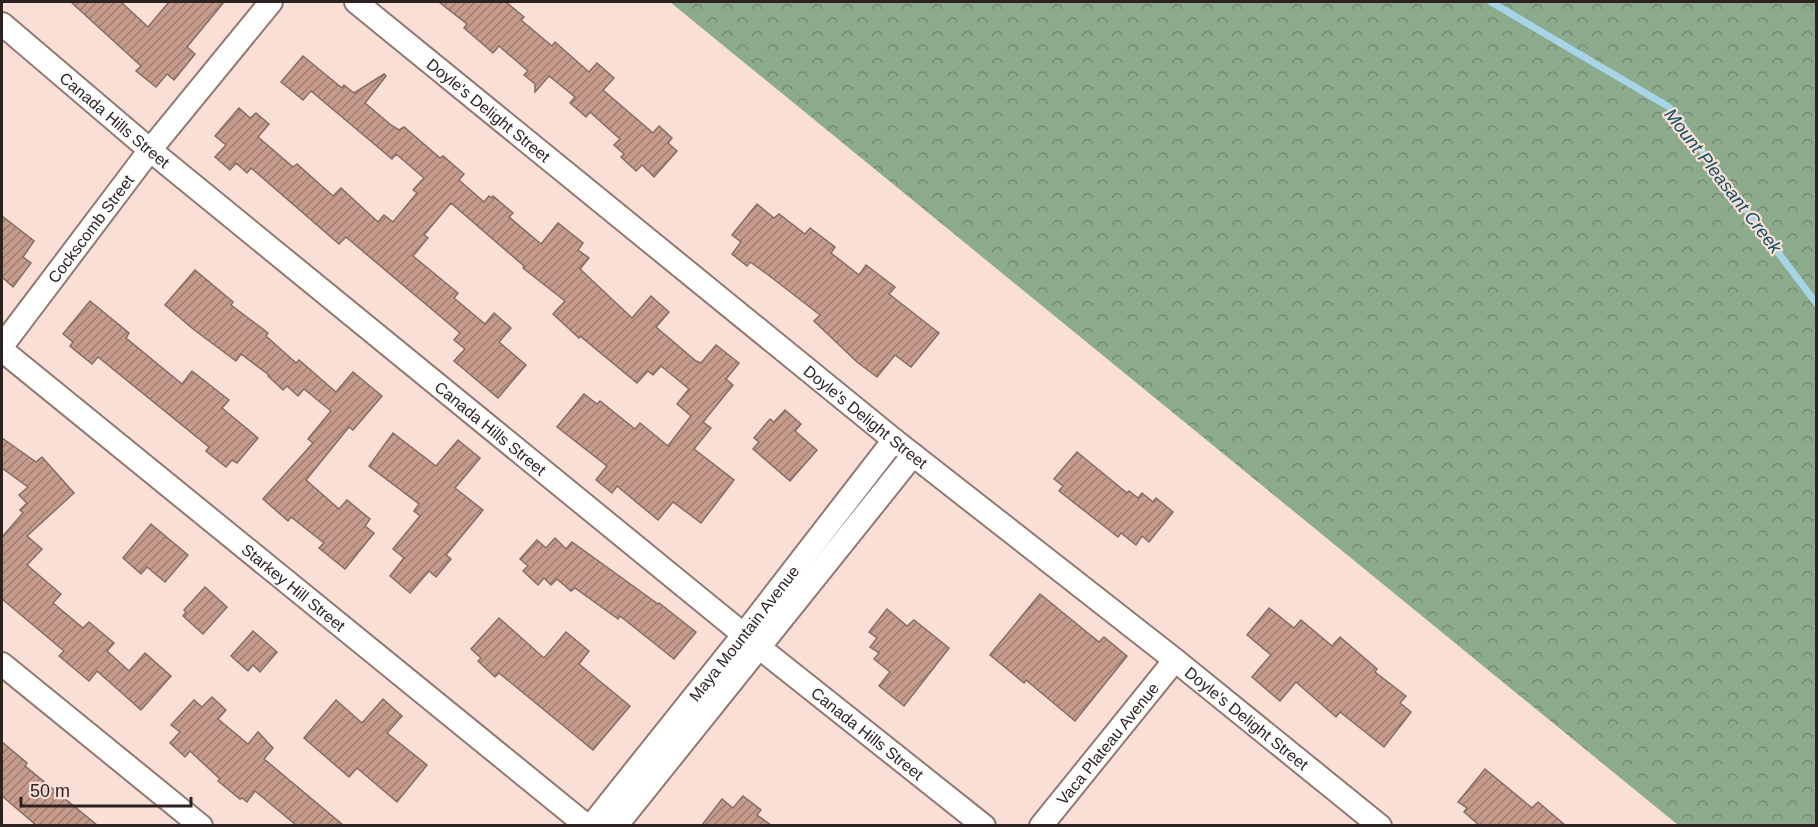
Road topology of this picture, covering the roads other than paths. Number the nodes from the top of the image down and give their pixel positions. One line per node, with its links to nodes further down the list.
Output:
1 (271, 2): 4 (street, Cockscomb Street)
2 (356, 2): 6 (street, Doyle's Delight Street)
3 (2, 24): 4 (street, Canada Hills Street)
4 (150, 150): 5 (street, Cockscomb Street); 8 (street, Canada Hills Street)
5 (2, 348): 12 (street, Starkey Hill Street)
6 (894, 440): 7 (street, Doyle's Delight Street); 8 (street, Maya Mountain Avenue)
7 (913, 455): 8 (street, Maya Mountain Avenue); 9 (street, Doyle's Delight Street)
8 (752, 641): 12 (street, Maya Mountain Avenue); 13 (street, Maya Mountain Avenue); 14 (street, Canada Hills Street)
9 (1175, 660): 15 (street, Vaca Plateau Avenue); 16 (street, Doyle's Delight Street)
10 (2, 664): 11 (street)
11 (201, 825)
12 (589, 825)
13 (616, 825)
14 (984, 825)
15 (1041, 825)
16 (1380, 825)

